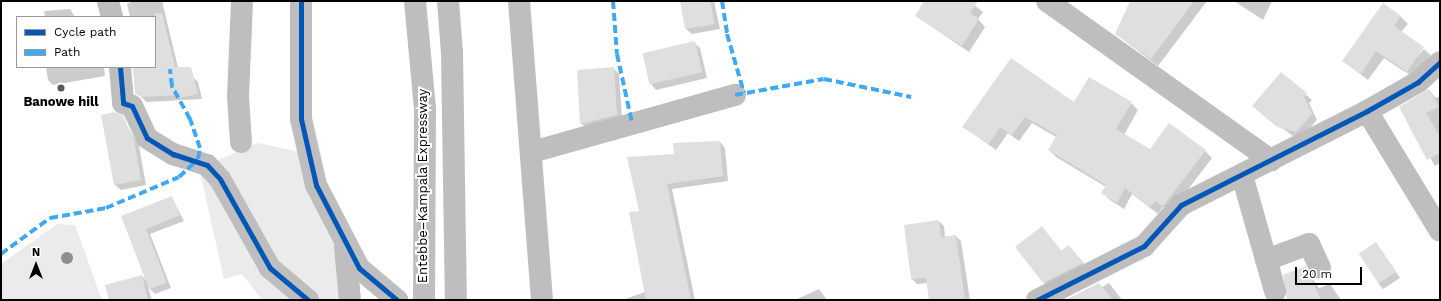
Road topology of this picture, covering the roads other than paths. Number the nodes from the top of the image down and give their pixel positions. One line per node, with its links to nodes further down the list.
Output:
1 (108, 1): 8 (main road)
2 (242, 1): 13 (main road)
3 (301, 1): 18 (main road)
4 (415, 1): 25 (main road, Entebbe–Kampala Expressway)
5 (448, 1): 26 (main road)
6 (519, 1): 14 (main road)
7 (1046, 1): 15 (main road)
8 (112, 16)
9 (1440, 62): 12 (main road)
10 (120, 68): 22 (main road)
11 (735, 94): 14 (main road)
12 (1367, 111): 15 (main road); 17 (main road)
13 (240, 142)
14 (532, 152): 27 (main road)
15 (1270, 160): 16 (main road)
16 (1242, 175): 19 (main road); 28 (main road)
17 (1440, 231)
18 (345, 240): 23 (main road); 24 (main road)
19 (1266, 260): 20 (main road); 21 (main road)
20 (1320, 268)
21 (1275, 291)
22 (308, 300)
23 (350, 300)
24 (397, 300)
25 (424, 300)
26 (456, 300)
27 (542, 300)
28 (1037, 300)

